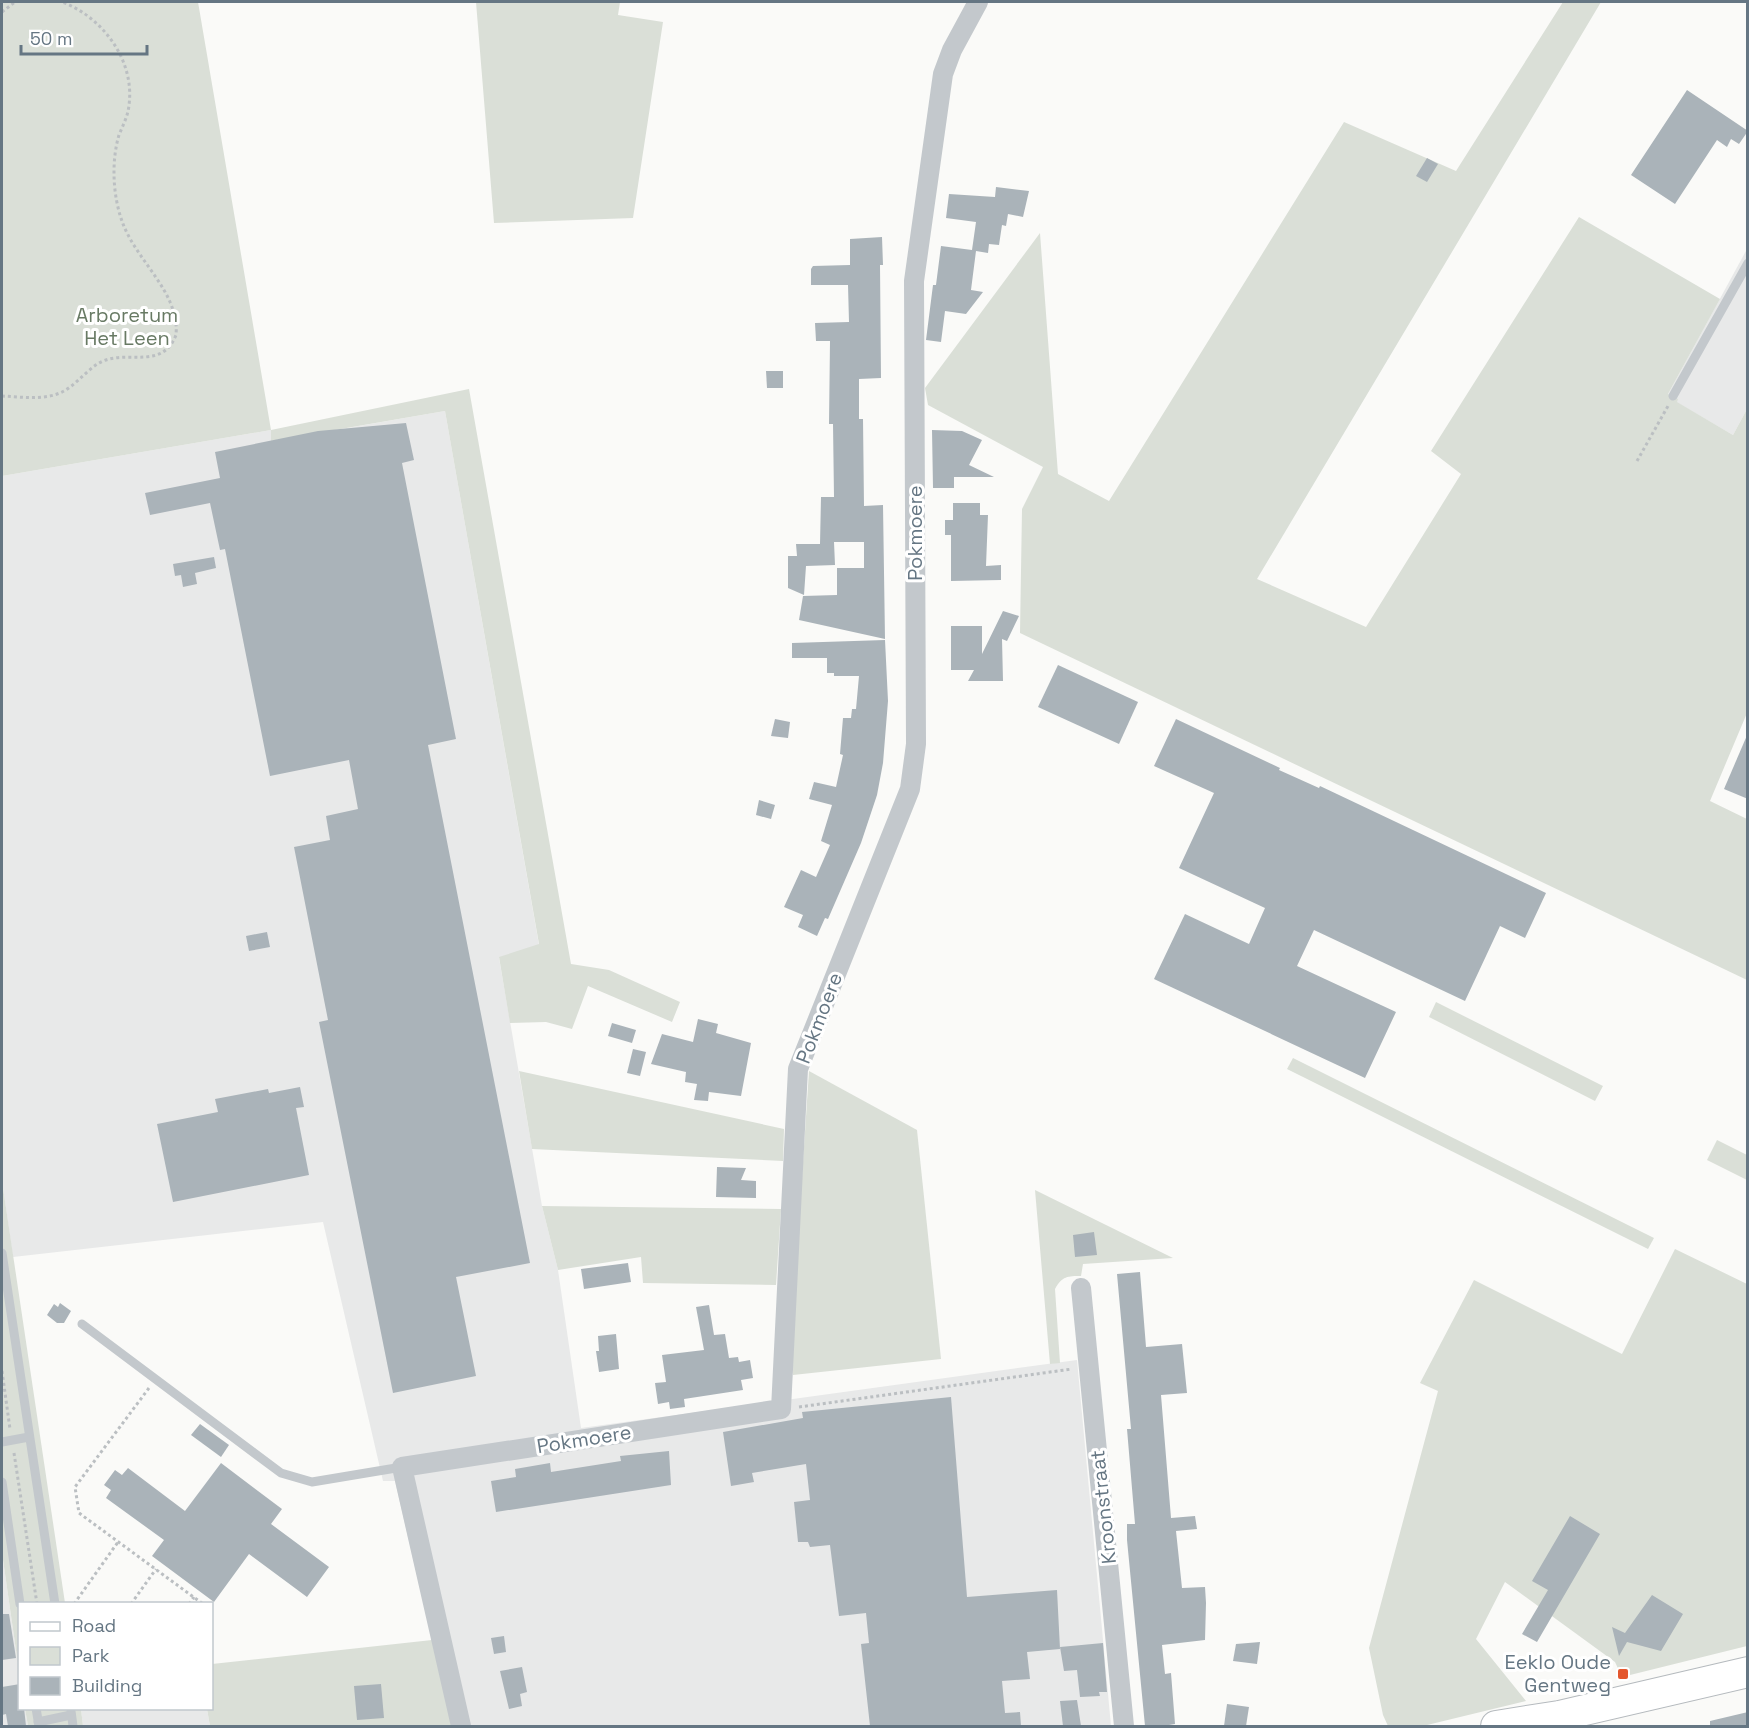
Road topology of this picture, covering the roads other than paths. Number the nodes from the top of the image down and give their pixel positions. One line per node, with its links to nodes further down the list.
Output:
1 (978, 2): 10 (street, Pokmoere)
2 (1748, 263): 3 (lane)
3 (1673, 396)
4 (2, 1253): 6 (lane)
5 (1081, 1288): 20 (street, Kroonstraat)
6 (5, 1295): 8 (lane)
7 (82, 1324): 10 (lane)
8 (29, 1437): 9 (lane); 13 (lane)
9 (2, 1442)
10 (402, 1467): 19 (street)
11 (2, 1482): 12 (lane)
12 (20, 1602)
13 (55, 1602)
14 (1748, 1672): 21 (main road)
15 (1748, 1686): 22 (main road)
16 (71, 1712): 17 (lane); 18 (lane)
17 (38, 1724)
18 (73, 1726)
19 (461, 1726)
20 (1124, 1726)
21 (1496, 1726)
22 (1582, 1726)

